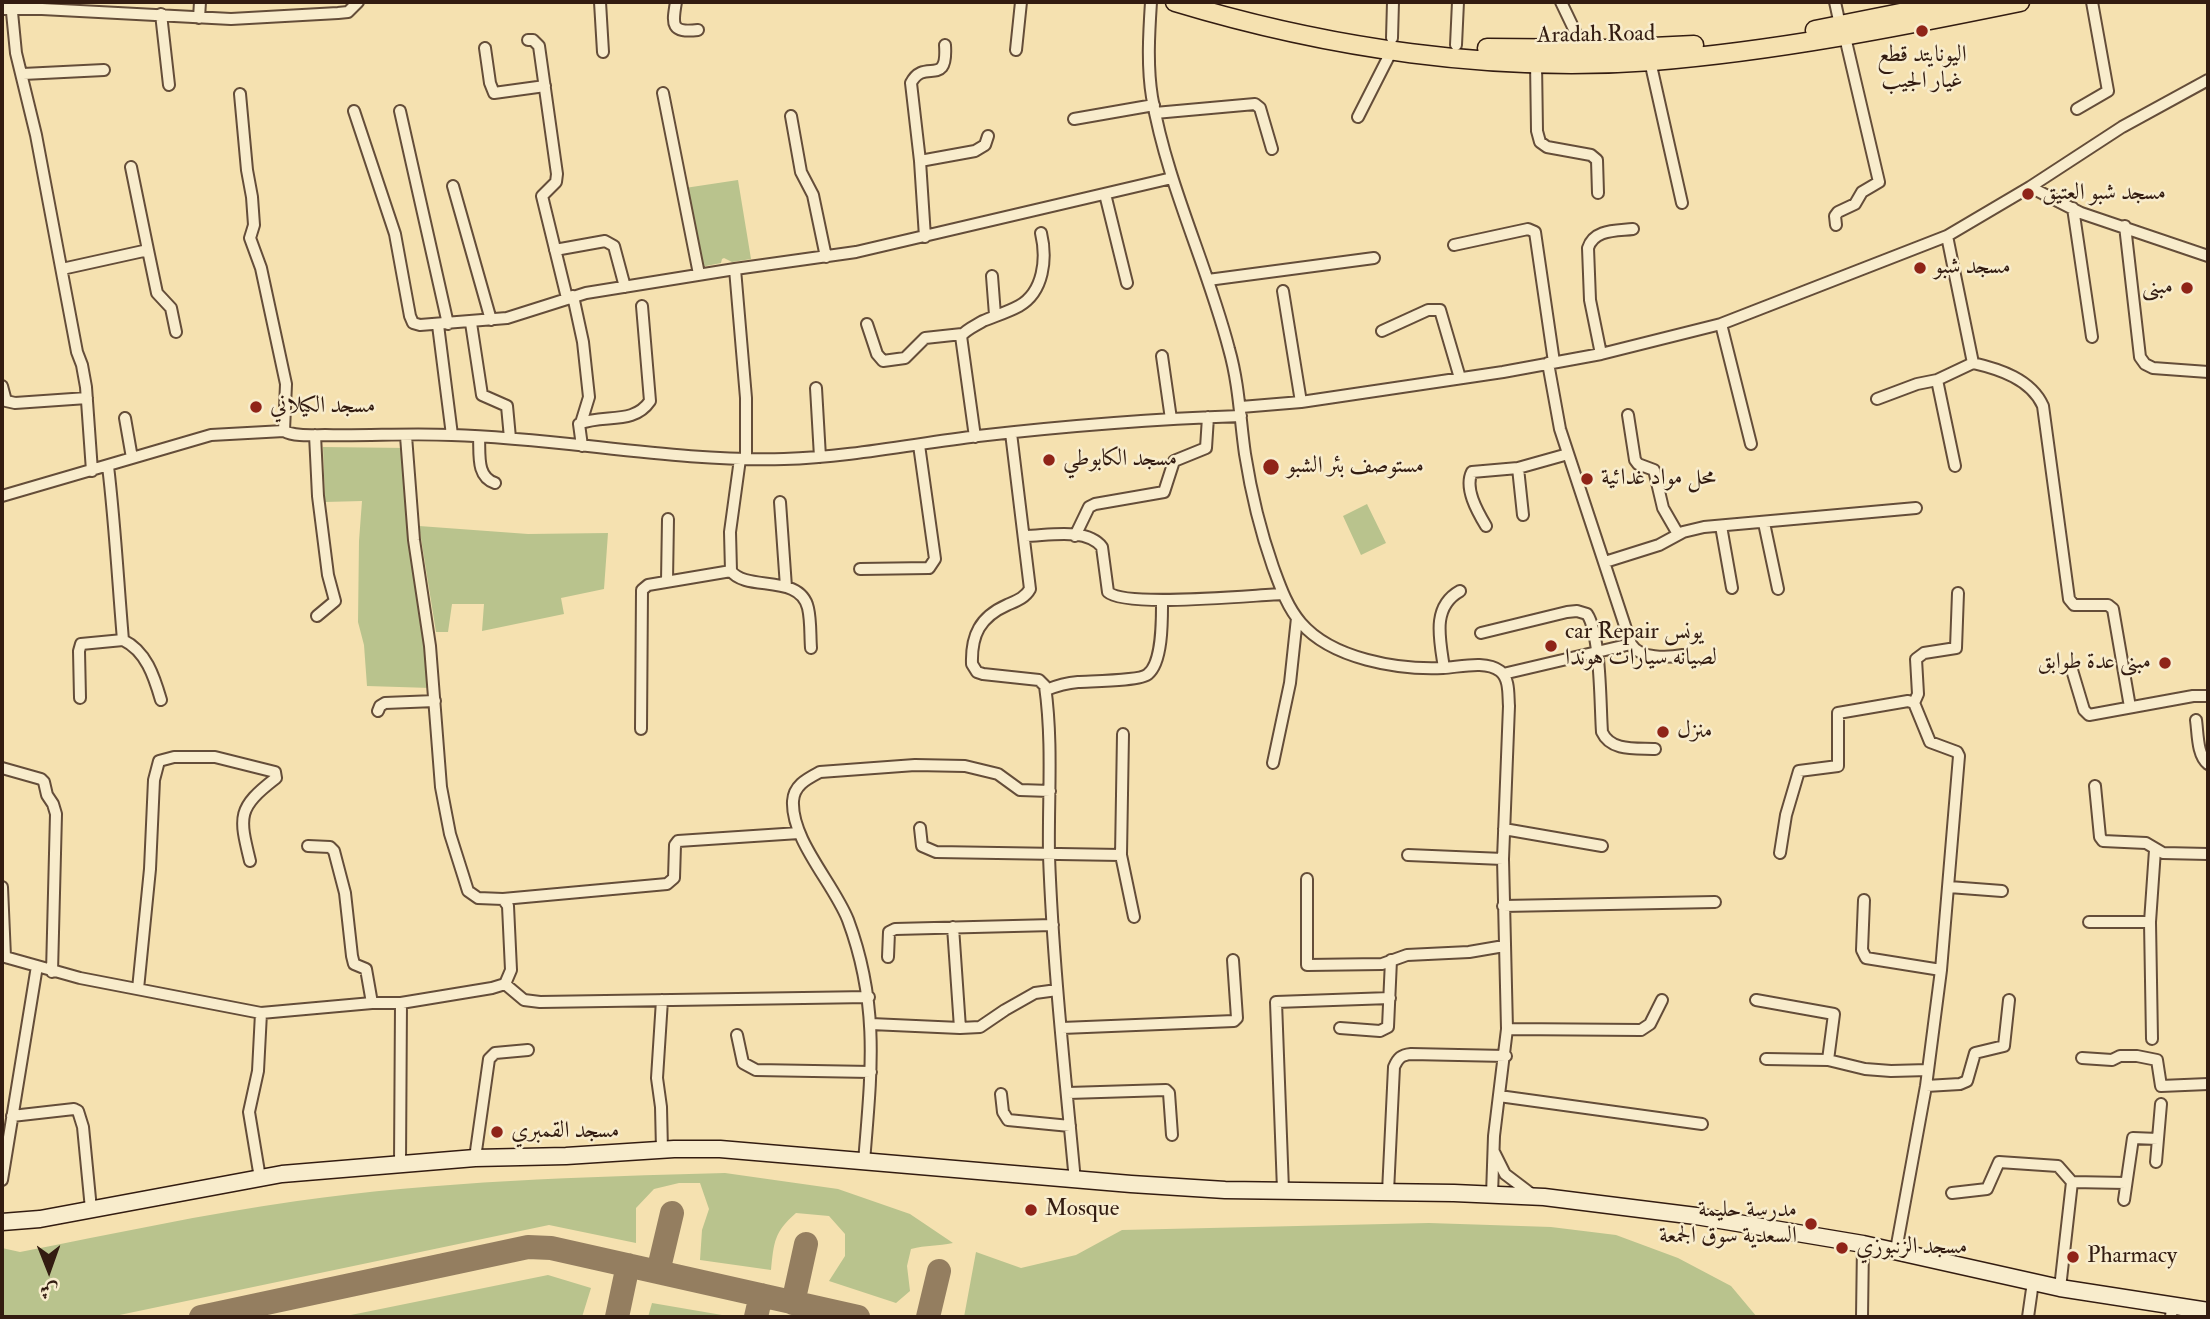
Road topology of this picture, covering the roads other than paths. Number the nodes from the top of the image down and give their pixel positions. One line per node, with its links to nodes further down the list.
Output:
1 (168, 2): 20 (street)
2 (200, 2): 22 (street)
3 (315, 2): 21 (street)
4 (358, 2): 21 (street)
5 (600, 2): 32 (street)
6 (676, 2): 23 (street)
7 (1021, 2): 30 (street)
8 (1151, 2): 42 (street)
9 (1175, 2): 26 (main road, Aradah Road)
10 (1206, 2): 26 (main road, Aradah Road)
11 (1393, 2): 26 (street)
12 (1458, 2): 28 (street)
13 (1562, 2): 31 (street)
14 (1835, 2): 24 (street)
15 (1956, 2): 24 (main road, Aradah Road)
16 (2020, 2): 18 (main road, Aradah Road)
17 (2092, 2): 43 (street)
18 (1991, 5): 24 (main road, Aradah Road)
19 (8, 7): 20 (street); 36 (street)
20 (165, 15): 22 (street); 38 (street)
21 (314, 15): 22 (street)
22 (199, 18)
23 (698, 30)
24 (1842, 31): 31 (main road, Aradah Road); 33 (main road, Aradah Road); 60 (street)
25 (528, 40): 39 (street)
26 (1392, 44): 28 (main road, Aradah Road); 34 (main road, Aradah Road); 47 (street)
27 (945, 45): 51 (street)
28 (1456, 45): 31 (main road, Aradah Road)
29 (485, 48): 39 (street)
30 (1016, 50)
31 (1584, 50)
32 (603, 52)
33 (1650, 61): 34 (main road, Aradah Road); 58 (street)
34 (1536, 62): 56 (street)
35 (104, 70): 36 (street)
36 (23, 74): 72 (street)
37 (2208, 80): 55 (street)
38 (169, 85)
39 (545, 86): 68 (street)
40 (663, 93): 74 (street)
41 (240, 94): 110 (street)
42 (1154, 109): 48 (street); 50 (street); 53 (street)
43 (2077, 109)
44 (354, 111): 85 (street)
45 (400, 111): 85 (street)
46 (791, 116): 70 (street)
47 (1358, 117)
48 (1074, 119)
49 (988, 136): 51 (street)
50 (1272, 149)
51 (920, 161): 65 (street)
52 (131, 167): 67 (street)
53 (1172, 178): 57 (street); 76 (street)
54 (453, 186): 83 (street)
55 (2030, 187): 59 (street); 64 (street)
56 (1598, 193)
57 (1105, 194): 65 (street); 77 (street)
58 (1682, 203)
59 (2073, 208): 61 (street); 91 (street)
60 (1836, 225)
61 (2125, 226): 69 (street); 96 (street)
62 (1633, 229): 92 (street)
63 (1041, 233): 82 (street)
64 (1947, 236): 87 (street); 95 (street)
65 (925, 237): 70 (street)
66 (1454, 245): 94 (street)
67 (148, 250): 72 (street); 89 (street)
68 (555, 250): 78 (street); 80 (street)
69 (2208, 256)
70 (826, 257): 73 (street)
71 (1374, 258): 76 (street)
72 (62, 269): 101 (street)
73 (735, 269): 74 (street); 124 (street)
74 (699, 274): 78 (street)
75 (992, 276): 82 (street)
76 (1209, 280): 104 (street)
77 (1127, 284)
78 (625, 287): 80 (street)
79 (1283, 291): 103 (street)
80 (570, 297): 83 (street); 109 (street)
81 (642, 306): 109 (street)
82 (995, 315): 90 (street)
83 (491, 320): 84 (street)
84 (471, 323): 85 (street); 117 (street)
85 (443, 324): 113 (street)
86 (867, 324): 90 (street)
87 (1721, 324): 92 (street); 118 (street)
88 (1382, 331): 97 (street)
89 (176, 332)
90 (962, 334): 116 (street)
91 (2092, 337)
92 (1601, 354): 94 (street)
93 (1162, 356): 108 (street)
94 (1551, 363): 97 (street); 121 (street)
95 (1973, 363): 98 (street); 169 (street)
96 (2208, 372)
97 (1460, 378): 103 (street)
98 (1937, 380): 102 (street); 126 (street)
99 (2, 387): 101 (street)
100 (816, 388): 122 (street)
101 (87, 398): 128 (street)
102 (1877, 399)
103 (1301, 402): 104 (street)
104 (1241, 411): 106 (street); 150 (street)
105 (1628, 415): 138 (street)
106 (1209, 417): 108 (street); 140 (street)
107 (125, 418): 123 (street)
108 (1171, 419): 111 (street)
109 (581, 423): 120 (street)
110 (284, 431): 112 (street); 123 (street)
111 (1011, 433): 116 (street); 139 (street)
112 (314, 435): 114 (street); 152 (street)
113 (452, 435): 114 (street); 115 (street)
114 (407, 436): 167 (street)
115 (479, 437): 117 (street); 129 (street)
116 (975, 437): 119 (street)
117 (510, 438): 120 (street)
118 (1751, 444)
119 (919, 445): 122 (street); 142 (street)
120 (582, 446): 124 (street)
121 (1568, 454): 127 (street); 141 (street)
122 (820, 457): 124 (street)
123 (132, 458): 125 (street)
124 (743, 459): 143 (street)
125 (108, 466): 128 (street); 155 (street)
126 (1955, 466)
127 (1518, 468): 133 (street); 136 (street)
128 (92, 471): 130 (street)
129 (495, 483)
130 (2, 496)
131 (780, 502): 145 (street)
132 (1916, 508): 135 (street)
133 (1523, 515)
134 (668, 519): 144 (street)
135 (1764, 523): 137 (street); 147 (street)
136 (1486, 526)
137 (1721, 526): 138 (street); 146 (street)
138 (1678, 534): 141 (street)
139 (1025, 536): 140 (street); 163 (street)
140 (1075, 536): 151 (street)
141 (1605, 562): 156 (street)
142 (860, 569)
143 (731, 571): 144 (street); 145 (street)
144 (667, 581): 172 (street)
145 (786, 587): 157 (street)
146 (1732, 588)
147 (1778, 589)
148 (1460, 591): 160 (street)
149 (1958, 593): 168 (street)
150 (1283, 594): 151 (street); 153 (street)
151 (1162, 600): 163 (street)
152 (317, 616)
153 (1297, 618): 160 (street); 175 (street)
154 (1481, 633): 158 (street)
155 (122, 640): 165 (street); 166 (street)
156 (1631, 643): 158 (street); 159 (street)
157 (811, 648)
158 (1597, 653): 162 (street); 174 (street)
159 (1683, 655)
160 (1444, 668): 162 (street)
161 (2072, 670): 169 (street)
162 (1503, 674): 181 (street)
163 (1046, 690): 179 (street)
164 (2208, 696): 169 (street)
165 (80, 698)
166 (161, 700)
167 (435, 701): 170 (street); 198 (street)
168 (1914, 703): 186 (street); 195 (street)
169 (2130, 707)
170 (378, 711)
171 (2196, 720): 176 (street)
172 (641, 729)
173 (1123, 734): 189 (street)
174 (1655, 749)
175 (1273, 764)
176 (2208, 764)
177 (2, 768): 214 (street)
178 (2095, 786): 185 (street)
179 (1051, 791): 182 (street); 188 (street)
180 (920, 828): 188 (street)
181 (1504, 829): 184 (street); 191 (street)
182 (799, 833): 198 (street); 218 (street)
183 (308, 846): 224 (street)
184 (1602, 846)
185 (2155, 850): 187 (street); 204 (street)
186 (1780, 853)
187 (2208, 854)
188 (1049, 855): 189 (street); 205 (street)
189 (1121, 855): 202 (street)
190 (1408, 855): 191 (street)
191 (1503, 859): 201 (street)
192 (250, 861): 216 (street)
193 (1307, 880): 211 (street)
194 (2, 887): 197 (street)
195 (1949, 887): 196 (street); 213 (street)
196 (2002, 891)
197 (2, 897): 208 (street)
198 (503, 899): 215 (street)
199 (1864, 900): 213 (street)
200 (1715, 902): 201 (street)
201 (1503, 906): 207 (street)
202 (1134, 917)
203 (2089, 922): 204 (street)
204 (2150, 922): 233 (street)
205 (1053, 925): 206 (street); 217 (street)
206 (953, 928): 209 (street); 228 (street)
207 (1504, 946): 211 (street); 231 (street)
208 (4, 957): 212 (street)
209 (888, 957)
210 (1233, 960): 229 (street)
211 (1391, 960): 219 (street)
212 (37, 967): 214 (street); 247 (street)
213 (1941, 970): 239 (street)
214 (52, 972): 216 (street)
215 (505, 984): 220 (street); 225 (street)
216 (138, 989): 226 (street)
217 (1057, 990): 228 (street); 229 (street)
218 (869, 997): 220 (street); 227 (street)
219 (1390, 998): 230 (street); 263 (street)
220 (662, 1000): 252 (street)
221 (1662, 1000): 231 (street)
222 (1756, 1000): 238 (street)
223 (2009, 1000): 242 (street)
224 (372, 1003): 225 (street); 226 (street)
225 (401, 1003): 257 (street)
226 (261, 1013): 258 (street)
227 (871, 1024): 228 (street); 240 (street)
228 (960, 1028)
229 (1062, 1028): 243 (street)
230 (1340, 1028)
231 (1507, 1028): 235 (street)
232 (737, 1035): 240 (street)
233 (2152, 1039)
234 (528, 1051): 254 (street)
235 (1506, 1056): 245 (street); 264 (street)
236 (2082, 1058): 241 (street)
237 (1766, 1059): 238 (street)
238 (1828, 1060): 239 (street)
239 (1928, 1070): 242 (street)
240 (871, 1072): 255 (street)
241 (2208, 1084)
242 (1926, 1086): 272 (street)
243 (1068, 1093): 249 (street); 250 (street)
244 (1001, 1094): 249 (street)
245 (1499, 1096): 248 (street); 253 (street)
246 (2161, 1104): 251 (street)
247 (12, 1116): 259 (street); 269 (street)
248 (1702, 1124)
249 (1070, 1126): 260 (street)
250 (1172, 1135)
251 (2158, 1139): 256 (street); 262 (street)
252 (663, 1150): 254 (main road); 255 (main road)
253 (1493, 1150): 266 (street); 267 (street)
254 (475, 1158): 257 (main road)
255 (864, 1162): 260 (main road)
256 (2156, 1162)
257 (400, 1163): 258 (main road)
258 (260, 1178): 269 (main road)
259 (2, 1180)
260 (1075, 1181): 263 (main road)
261 (2072, 1182): 262 (street); 265 (street); 274 (street)
262 (2126, 1183): 268 (street)
263 (1283, 1191): 264 (main road)
264 (1388, 1192): 266 (main road)
265 (1952, 1193)
266 (1492, 1195): 267 (main road)
267 (1536, 1197): 271 (main road)
268 (2124, 1200)
269 (91, 1209): 270 (main road)
270 (2, 1222)
271 (1863, 1244): 272 (main road); 277 (street)
272 (1896, 1250): 273 (main road)
273 (2033, 1282): 274 (main road); 278 (street)
274 (2060, 1288): 276 (main road)
275 (2208, 1311): 276 (main road)
276 (2171, 1312)
277 (1862, 1317)
278 (2028, 1317)

